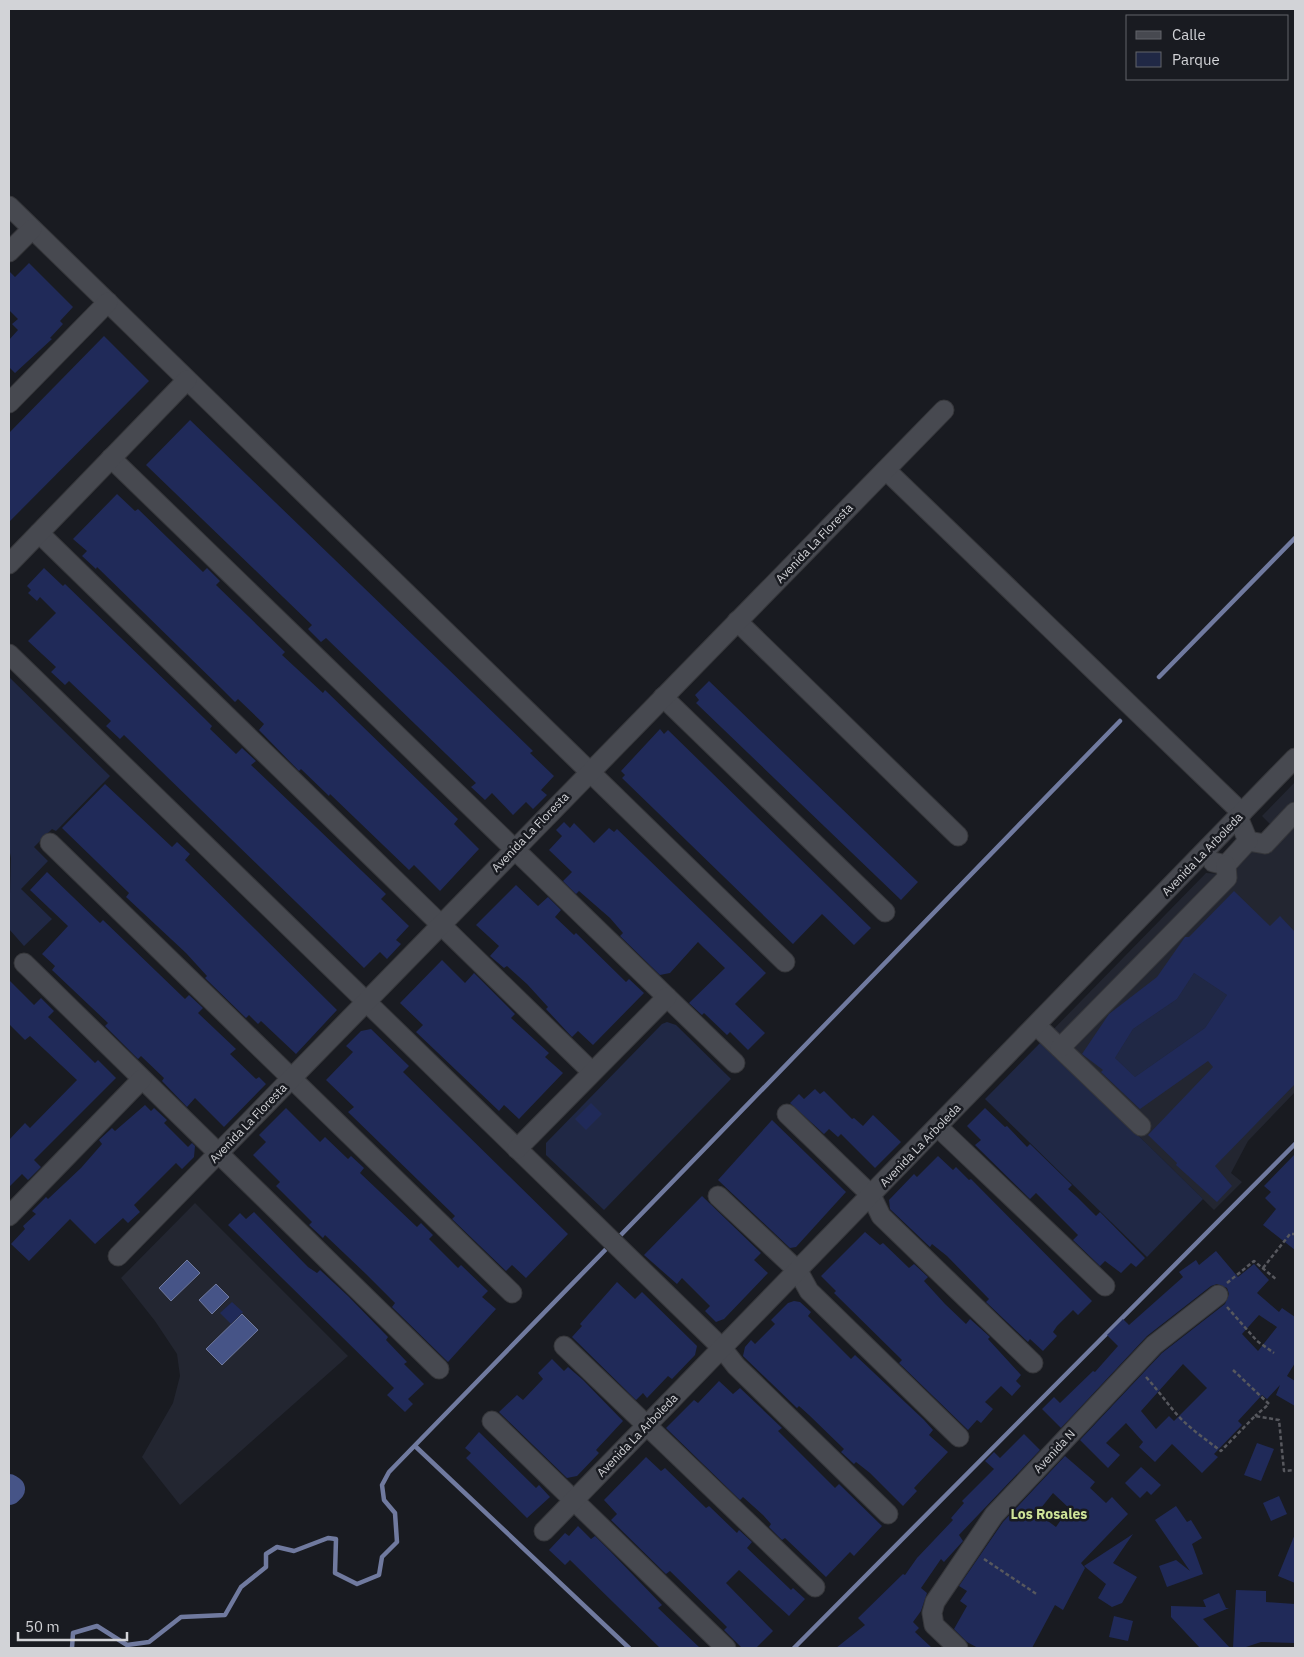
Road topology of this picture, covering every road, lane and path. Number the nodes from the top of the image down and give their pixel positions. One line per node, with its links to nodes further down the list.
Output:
1 (9, 206): 2 (street)
2 (32, 229): 3 (street); 4 (street)
3 (9, 252)
4 (108, 302): 5 (street); 6 (street)
5 (187, 380): 8 (street); 16 (street)
6 (9, 402)
7 (944, 410): 9 (street, Avenida La Floresta)
8 (112, 458): 10 (street); 22 (street)
9 (886, 470): 12 (street, Avenida La Floresta); 18 (street)
10 (38, 533): 11 (street); 26 (street)
11 (9, 564)
12 (737, 621): 14 (street, Avenida La Floresta); 19 (street)
13 (9, 654): 30 (street)
14 (663, 697): 16 (street, Avenida La Floresta); 25 (street)
15 (1295, 758): 18 (street, Avenida La Arboleda)
16 (590, 770): 22 (street, Avenida La Floresta); 27 (street)
17 (1295, 812): 20 (street)
18 (1240, 815): 20 (street); 23 (street, Avenida La Arboleda)
19 (958, 836)
20 (1248, 841): 24 (street)
21 (50, 843): 36 (street)
22 (514, 849): 26 (street, Avenida La Floresta); 29 (street)
23 (1197, 859): 24 (street); 31 (street, Avenida La Arboleda)
24 (1226, 865): 32 (street)
25 (885, 912)
26 (442, 924): 30 (street, Avenida La Floresta); 34 (street)
27 (785, 962)
28 (24, 963): 35 (street)
29 (667, 997): 33 (street); 34 (street)
30 (365, 1002): 36 (street, Avenida La Floresta); 40 (street)
31 (1037, 1026): 32 (street); 39 (street, Avenida La Arboleda)
32 (1060, 1048): 38 (street)
33 (735, 1063)
34 (592, 1072): 40 (street)
35 (142, 1078): 41 (street); 44 (street)
36 (291, 1078): 41 (street, Avenida La Floresta); 51 (street)
37 (786, 1114): 42 (street)
38 (1141, 1126)
39 (938, 1127): 42 (street, Avenida La Arboleda); 50 (street)
40 (517, 1149): 54 (street)
41 (218, 1153): 46 (street, Avenida La Floresta); 58 (street)
42 (871, 1195): 48 (street, Avenida La Arboleda); 56 (street)
43 (718, 1196): 48 (street)
44 (9, 1216)
45 (1295, 1234): 47 (path)
46 (118, 1256)
47 (1263, 1268): 49 (path); 52 (path)
48 (798, 1271): 54 (street, Avenida La Arboleda); 63 (street)
49 (1277, 1280)
50 (1105, 1286)
51 (512, 1293)
52 (1218, 1295): 55 (path); 57 (street, Avenida N)
53 (564, 1346): 62 (street)
54 (722, 1348): 62 (street, Avenida La Arboleda); 66 (street)
55 (1274, 1353)
56 (1033, 1363)
57 (1135, 1365): 60 (path); 68 (street, Avenida N)
58 (439, 1369)
59 (1233, 1370): 60 (path)
60 (1256, 1416): 64 (path)
61 (492, 1421): 65 (street)
62 (647, 1425): 65 (street, Avenida La Arboleda); 69 (street)
63 (959, 1436)
64 (1295, 1470)
65 (574, 1500): 67 (street, Avenida La Arboleda); 71 (street)
66 (888, 1514)
67 (544, 1531)
68 (971, 1550): 70 (path); 72 (street, Avenida N)
69 (816, 1587)
70 (1038, 1595)
71 (726, 1648)
72 (958, 1648)

